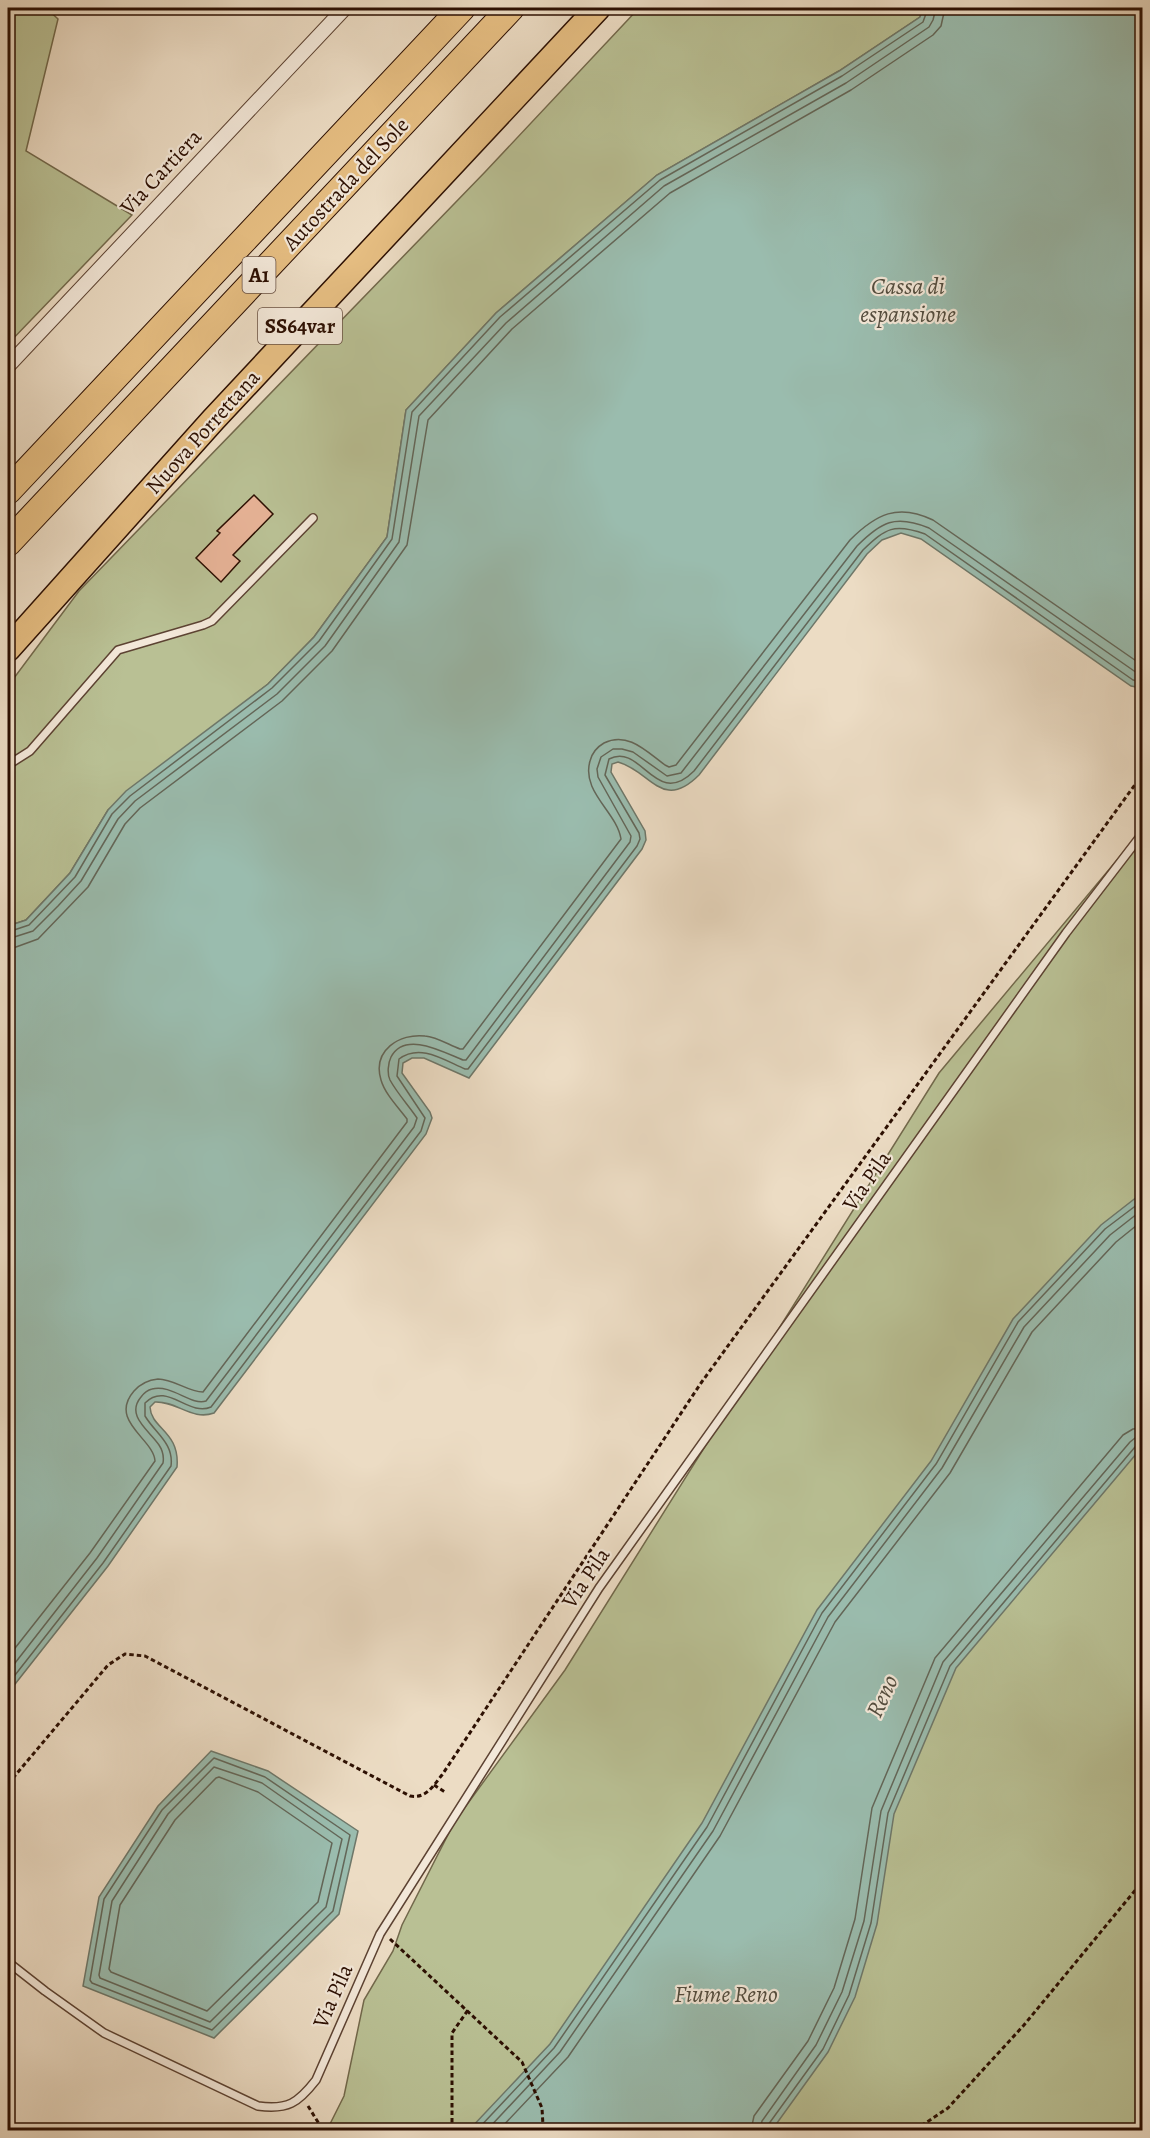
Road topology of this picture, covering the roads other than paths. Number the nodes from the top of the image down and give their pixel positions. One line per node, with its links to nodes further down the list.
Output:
1 (345, 8): 5 (street, Via Cartiera)
2 (462, 8): 6 (highway, Autostrada del Sole / A1)
3 (511, 8): 8 (highway, Autostrada del Sole / A1)
4 (598, 8): 9 (highway, Nuova Porrettana / SS64var)
5 (8, 366)
6 (8, 491)
7 (313, 518): 10 (lane)
8 (8, 543)
9 (8, 650)
10 (8, 765)
11 (1143, 834): 12 (lane, Via Pila)
12 (8, 1962)

